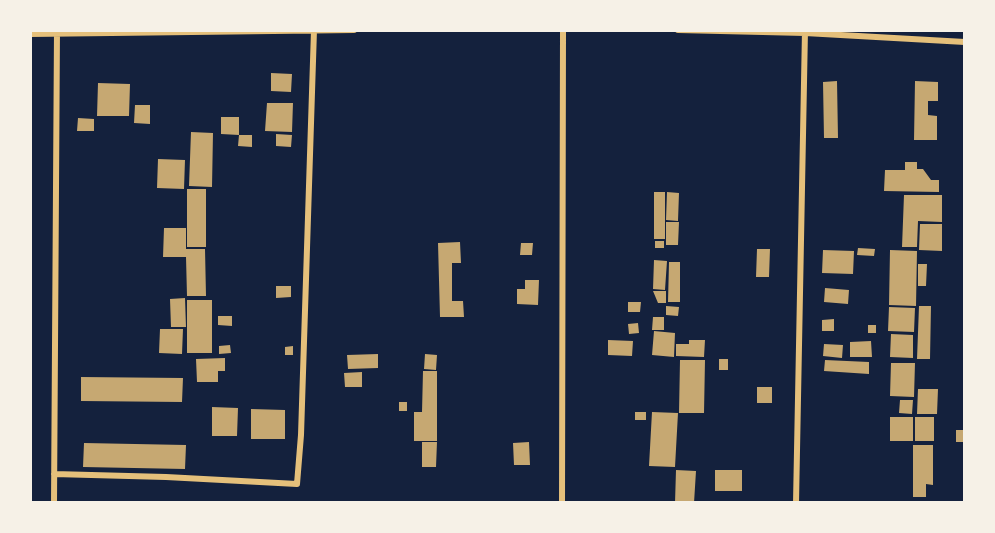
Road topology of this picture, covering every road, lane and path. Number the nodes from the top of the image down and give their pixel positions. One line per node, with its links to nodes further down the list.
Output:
1 (314, 30): 2 (street); 5 (street); 9 (street)
2 (354, 30)
3 (563, 30): 11 (street)
4 (678, 30): 6 (street)
5 (57, 32): 7 (street); 9 (street)
6 (805, 32): 8 (street); 12 (street)
7 (30, 34)
8 (965, 42)
9 (54, 474): 10 (street)
10 (54, 503)
11 (562, 503)
12 (796, 503)

